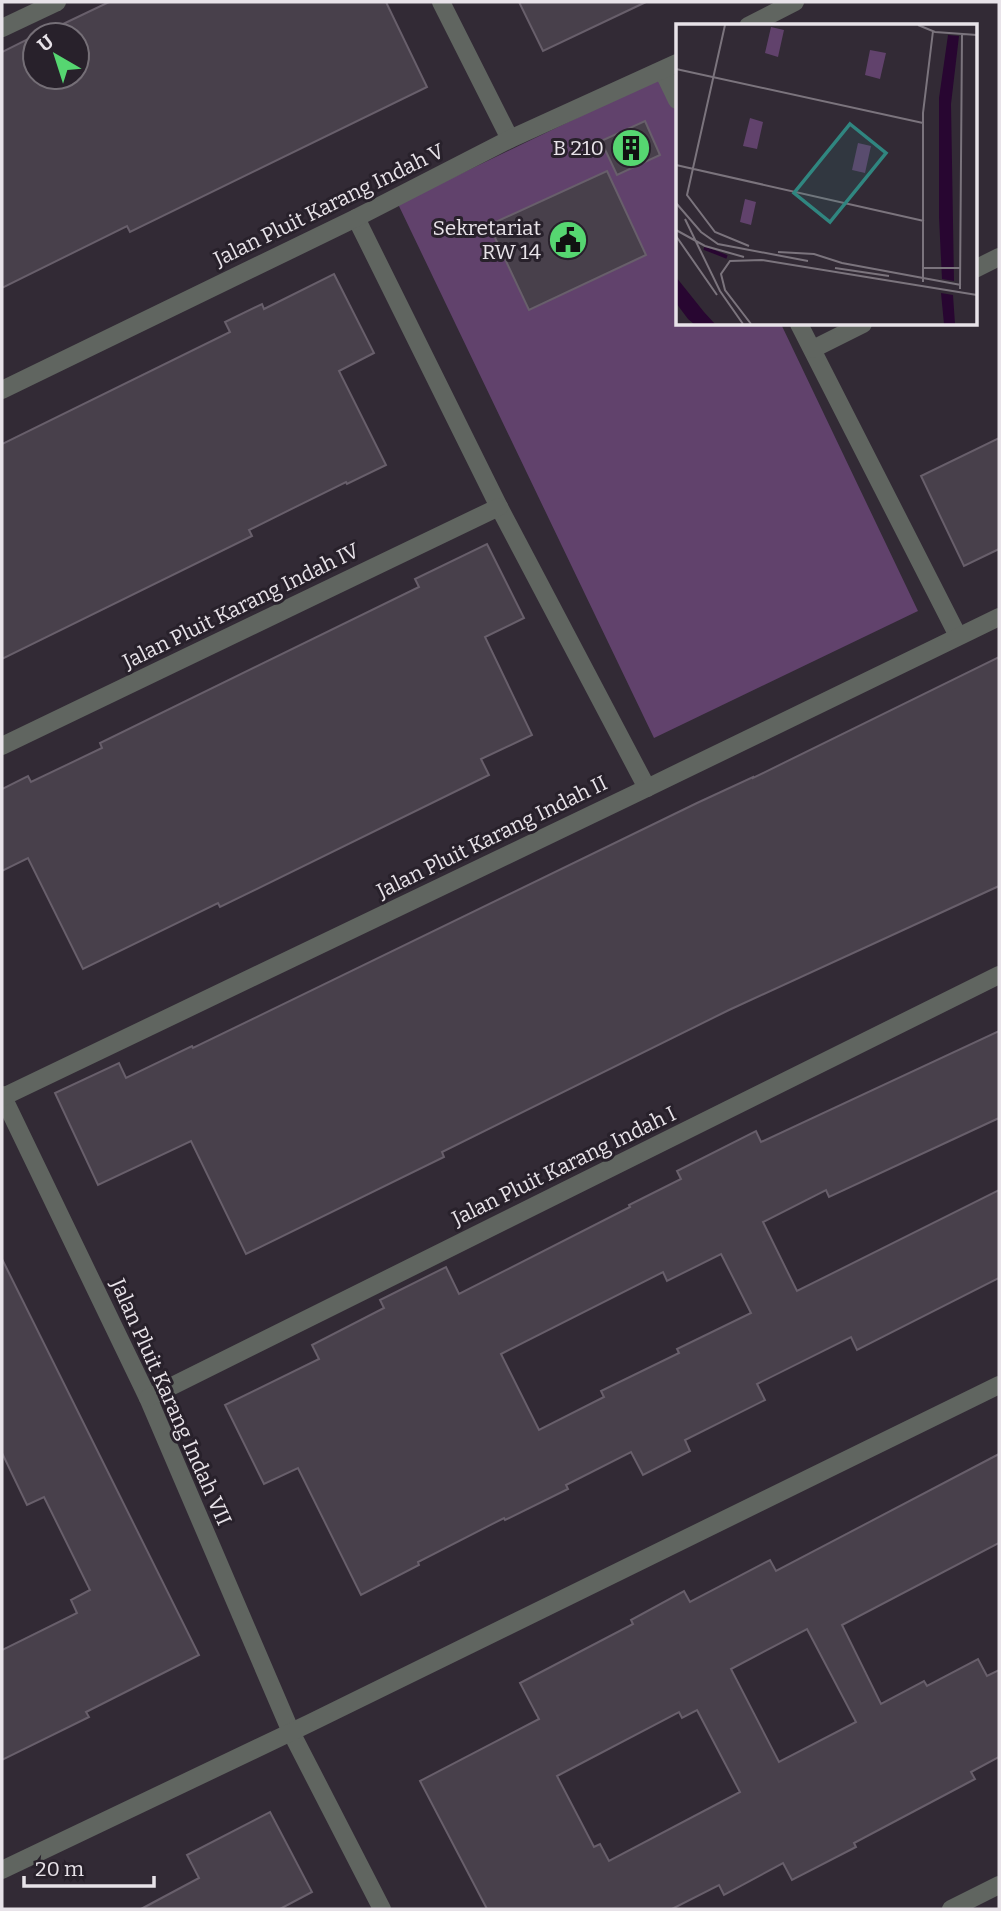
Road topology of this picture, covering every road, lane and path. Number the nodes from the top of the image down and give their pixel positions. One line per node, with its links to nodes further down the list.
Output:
1 (57, 2): 5 (street)
2 (441, 2): 8 (street)
3 (795, 2): 4 (street)
4 (752, 24)
5 (2, 29)
6 (670, 67): 7 (street); 8 (street, Jalan Pluit Karang Indah V)
7 (676, 95)
8 (510, 139): 9 (street, Jalan Pluit Karang Indah V)
9 (356, 218): 15 (street, Jalan Pluit Karang Indah V); 16 (street)
10 (999, 257): 11 (street)
11 (976, 268)
12 (800, 326): 14 (street)
13 (859, 326): 14 (street)
14 (813, 349): 18 (street)
15 (2, 390)
16 (499, 507): 19 (street, Jalan Pluit Karang Indah IV); 20 (street)
17 (999, 617): 18 (street, Jalan Pluit Karang Indah II)
18 (958, 636): 20 (street, Jalan Pluit Karang Indah II)
19 (2, 746)
20 (648, 788): 22 (street, Jalan Pluit Karang Indah II)
21 (999, 975): 24 (street, Jalan Pluit Karang Indah I)
22 (2, 1096): 24 (street, Jalan Pluit Karang Indah VII)
23 (999, 1385): 25 (street)
24 (148, 1398): 25 (street, Jalan Pluit Karang Indah VII)
25 (290, 1732): 26 (street); 28 (street, Jalan Pluit Karang Indah VII)
26 (2, 1870)
27 (999, 1885): 29 (street)
28 (382, 1909)
29 (951, 1909)

